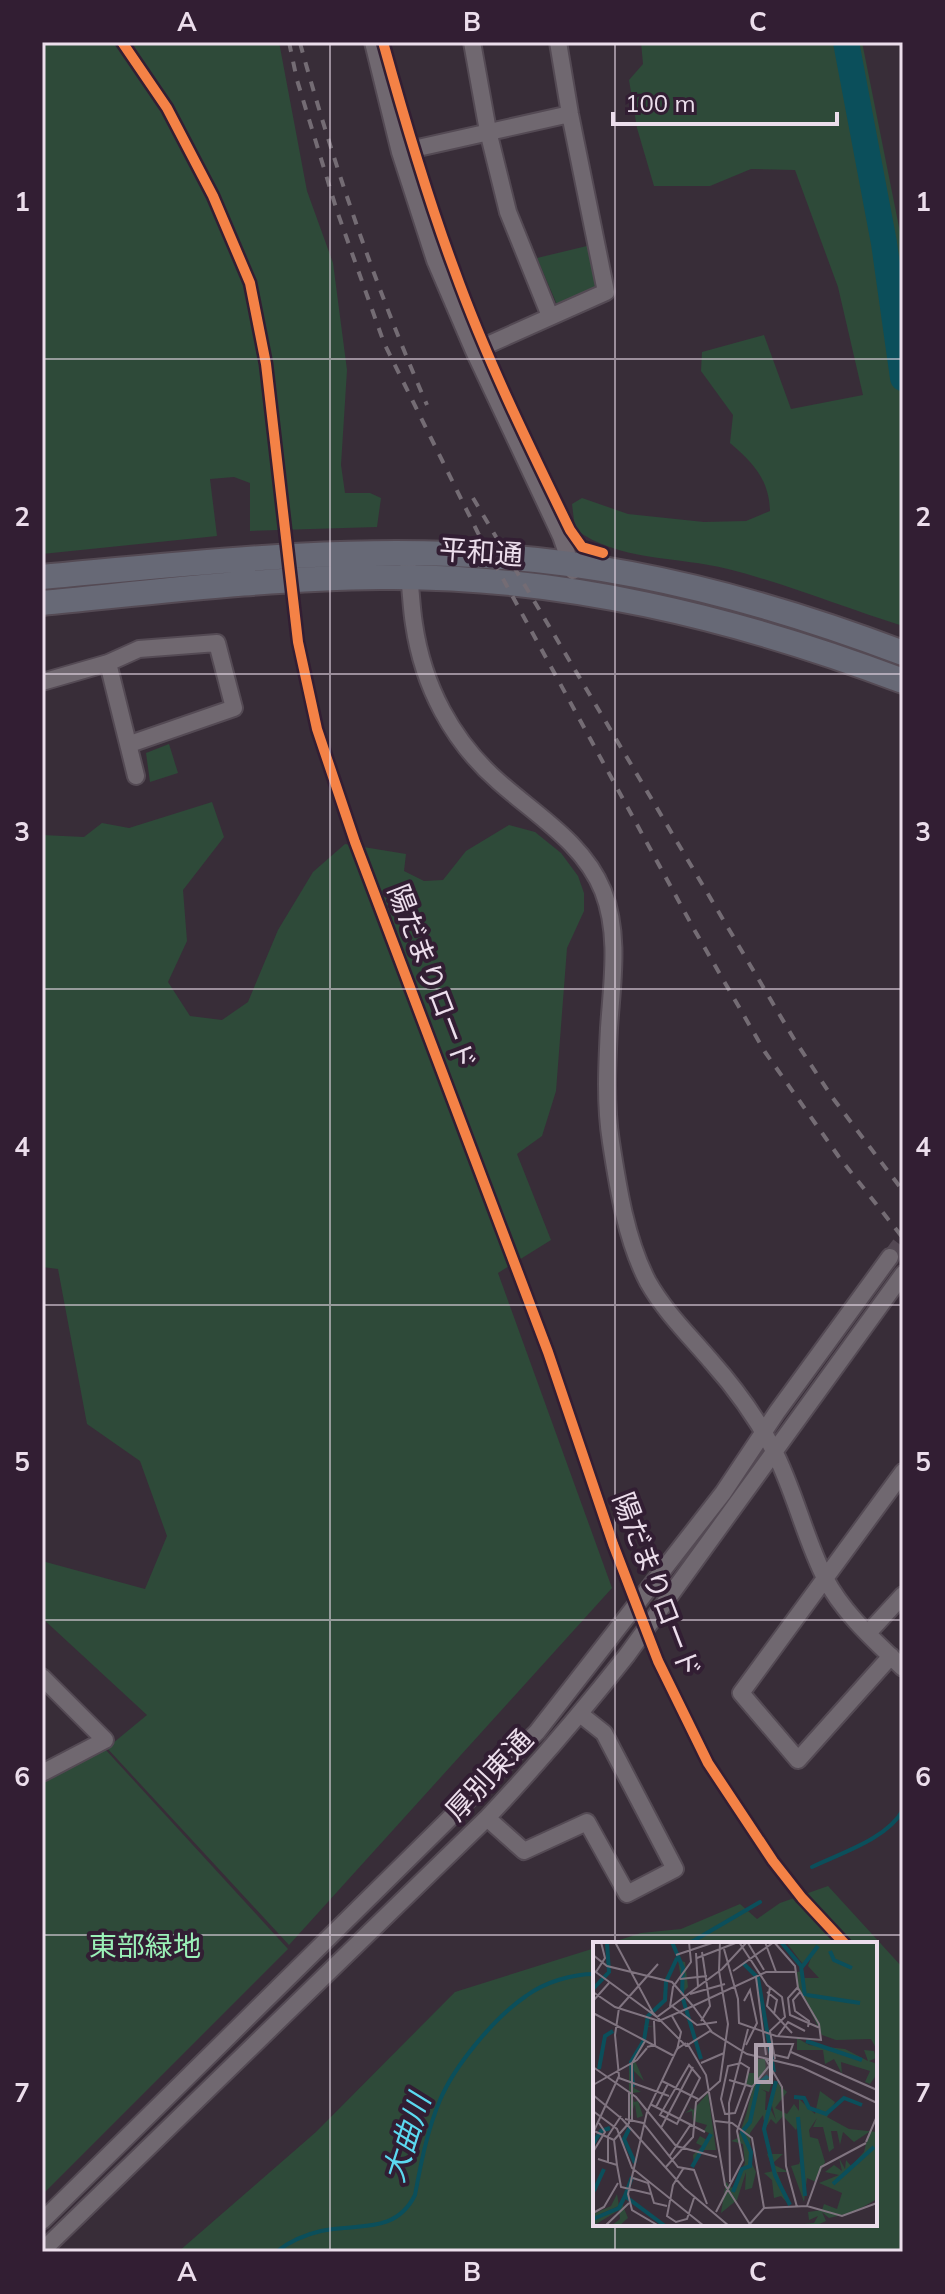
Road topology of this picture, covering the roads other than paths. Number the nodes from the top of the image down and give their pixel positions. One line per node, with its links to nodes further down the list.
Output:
1 (373, 42): 6 (street)
2 (472, 42): 5 (street)
3 (558, 42): 4 (street)
4 (570, 114): 5 (street); 7 (street)
5 (488, 131): 6 (street); 7 (street)
6 (400, 152): 8 (street)
7 (550, 316): 8 (street)
8 (474, 351): 9 (street)
9 (570, 564): 10 (highway, 平和通); 12 (street); 14 (highway, 平和通)
10 (408, 566): 11 (highway, 平和通); 12 (highway, 平和通); 13 (highway, 平和通); 22 (street)
11 (42, 577)
12 (581, 591): 16 (highway, 平和通)
13 (42, 603)
14 (901, 652)
15 (108, 663): 17 (street); 18 (street); 18 (street)
16 (903, 681)
17 (42, 682)
18 (130, 744): 19 (street)
19 (136, 776)
20 (890, 1257): 22 (street, 厚別東通)
21 (903, 1274): 23 (street, 厚別東通)
22 (764, 1434): 23 (street); 33 (street, 厚別東通)
23 (774, 1451): 25 (street); 30 (street, 厚別東通)
24 (903, 1472): 25 (street)
25 (825, 1578): 27 (street); 28 (street)
26 (903, 1595): 27 (street)
27 (868, 1633): 28 (street)
28 (897, 1662)
29 (42, 1677): 31 (street)
30 (580, 1714): 32 (street, 厚別東通); 32 (street)
31 (42, 1773)
32 (487, 1818): 34 (street, 厚別東通)
33 (42, 2221)
34 (42, 2251)

